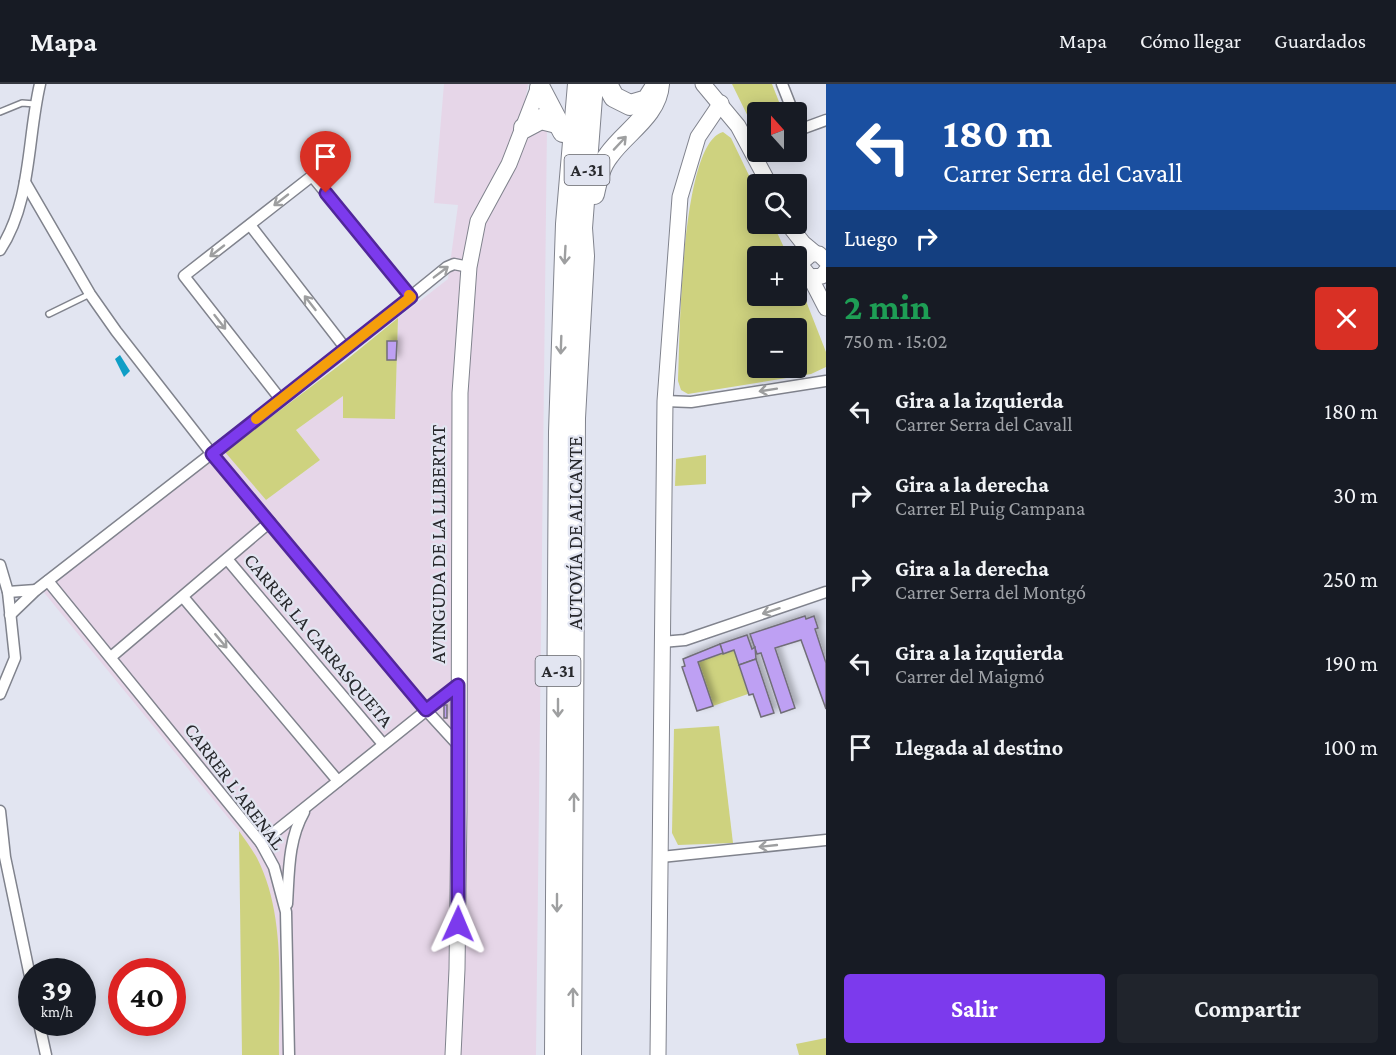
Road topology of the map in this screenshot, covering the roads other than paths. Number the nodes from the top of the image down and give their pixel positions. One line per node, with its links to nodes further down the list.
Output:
1 (39, 84): 12 (street)
2 (565, 84): 18 (highway)
3 (578, 84): 22 (highway, AUTOVÍA DE ALICANTE / A-31)
4 (593, 84): 26 (highway, AUTOVÍA DE ALICANTE / A-31)
5 (607, 84): 9 (highway)
6 (782, 84): 10 (street)
7 (703, 85): 11 (street); 19 (street)
8 (540, 86): 17 (street, AVINGUDA DE LA LLIBERTAT); 18 (highway)
9 (660, 88): 26 (highway, one-way to 9)
10 (789, 102)
11 (721, 103): 16 (street); 19 (street)
12 (35, 104): 13 (lane); 21 (street)
13 (0, 112)
14 (826, 120): 15 (street)
15 (807, 125)
16 (738, 126): 19 (street); 20 (street)
17 (524, 128): 18 (highway); 28 (street, AVINGUDA DE LA LLIBERTAT)
18 (560, 128): 22 (highway)
19 (703, 129): 38 (street)
20 (747, 138)
21 (25, 182): 25 (street); 31 (street)
22 (566, 224): 72 (highway, AUTOVÍA DE ALICANTE / A-31, one-way to 72)
23 (249, 225): 32 (street, one-way to 23); 35 (street, one-way to 23); 37 (street, one-way to 37)
24 (797, 234): 27 (street)
25 (0, 250)
26 (584, 256): 73 (highway, AUTOVÍA DE ALICANTE / A-31, one-way to 26)
27 (819, 257): 30 (street)
28 (469, 267): 32 (street, one-way to 28); 51 (street, AVINGUDA DE LA LLIBERTAT)
29 (826, 271): 30 (street)
30 (810, 277): 33 (street)
31 (90, 294): 34 (lane); 39 (street)
32 (411, 297): 35 (street)
33 (826, 308)
34 (49, 314)
35 (346, 349): 37 (street)
36 (826, 381): 38 (street, one-way to 38)
37 (281, 400): 39 (street)
38 (665, 401): 49 (street)
39 (212, 454): 40 (street); 43 (street)
40 (270, 522): 41 (street); 53 (street)
41 (227, 559): 47 (street); 54 (street, CARRER LA CARRASQUETA)
42 (0, 565): 45 (street)
43 (48, 581): 44 (street); 50 (street, CARRER L'ARENAL)
44 (36, 590): 45 (street); 48 (street)
45 (8, 592): 48 (street)
46 (826, 592): 49 (street, one-way to 49)
47 (183, 597): 50 (street); 56 (street, one-way to 56)
48 (10, 615): 52 (street)
49 (662, 642): 63 (street)
50 (111, 657): 60 (street, CARRER L'ARENAL)
51 (458, 685): 53 (street); 55 (street, AVINGUDA DE LA LLIBERTAT)
52 (0, 694)
53 (426, 710): 54 (street); 55 (street)
54 (383, 744): 56 (street)
55 (459, 746): 71 (street, AVINGUDA DE LA LLIBERTAT)
56 (339, 781): 57 (street)
57 (307, 806): 60 (street); 61 (street)
58 (0, 811): 64 (street)
59 (826, 840): 62 (street); 63 (street, one-way to 63)
60 (261, 843): 65 (street, CARRER L'ARENAL)
61 (292, 844): 65 (street); 66 (street)
62 (826, 852)
63 (661, 857): 74 (street)
64 (3, 861): 67 (street)
65 (274, 867): 66 (street, CARRER L'ARENAL)
66 (286, 912): 70 (street, CARRER L'ARENAL)
67 (26, 958)
68 (42, 1036): 69 (street)
69 (46, 1055)
70 (289, 1055)
71 (453, 1055)
72 (555, 1055)
73 (571, 1055)
74 (658, 1055)

